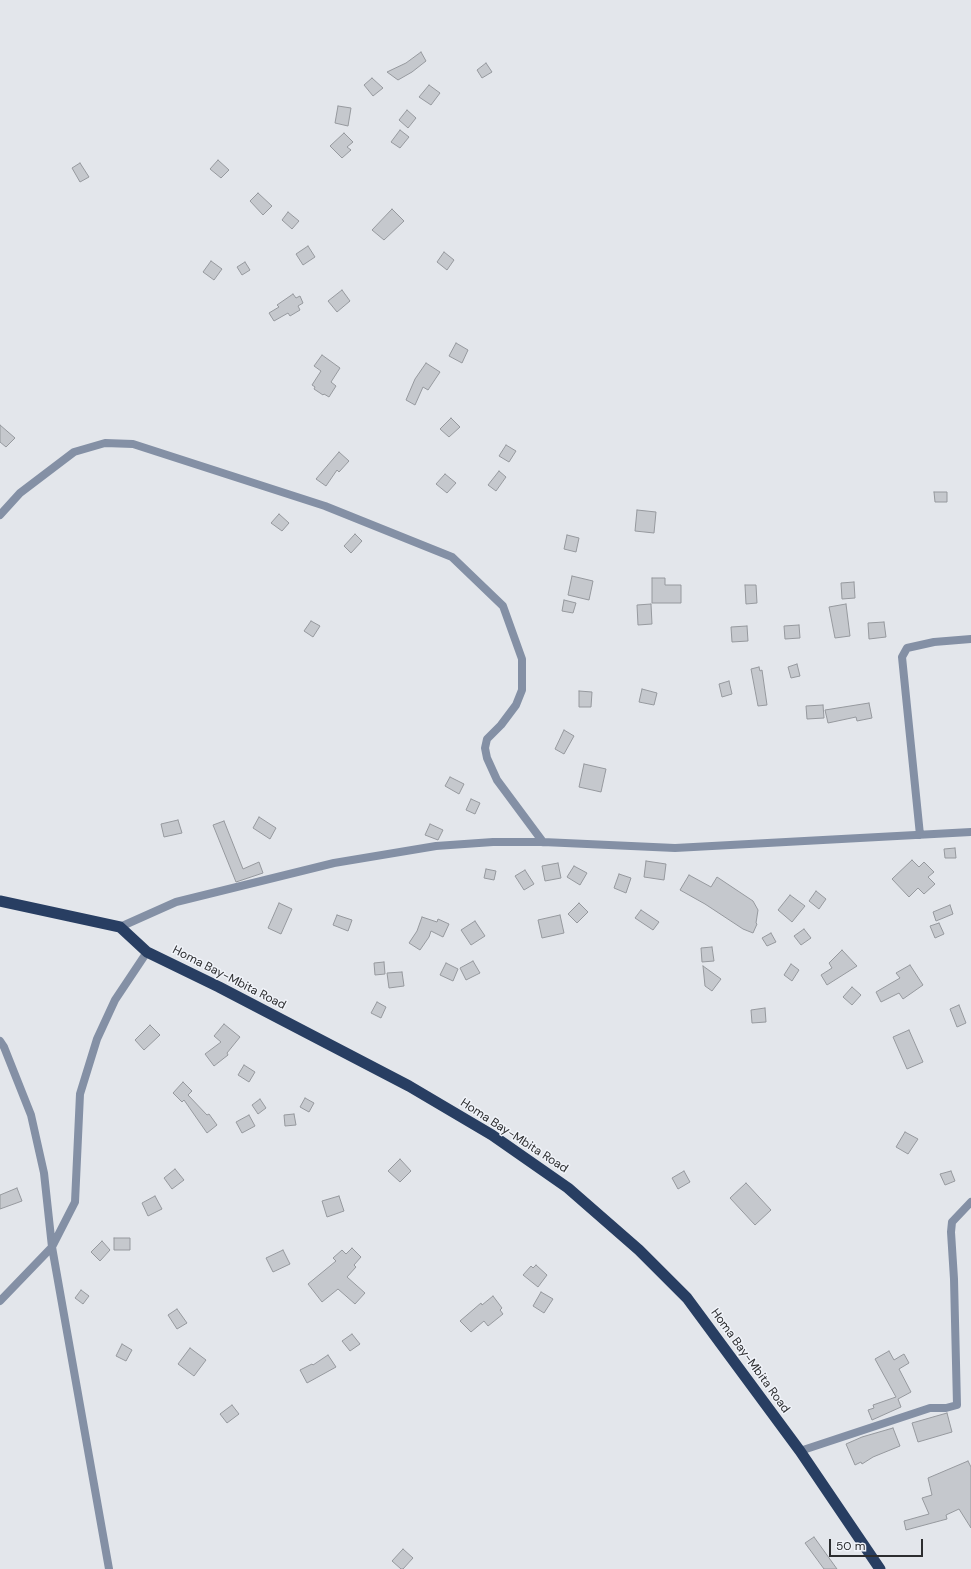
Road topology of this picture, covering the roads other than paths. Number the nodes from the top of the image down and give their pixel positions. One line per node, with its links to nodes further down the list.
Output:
1 (0, 515): 5 (street)
2 (971, 639): 4 (street)
3 (971, 832): 4 (street)
4 (920, 835): 5 (street)
5 (543, 842): 7 (street)
6 (0, 901): 7 (highway)
7 (120, 927): 8 (highway, Homa Bay-Mbita Road)
8 (147, 952): 11 (street); 13 (highway, Homa Bay-Mbita Road)
9 (0, 1041): 11 (street)
10 (971, 1202): 13 (street)
11 (52, 1246): 12 (street); 14 (street)
12 (0, 1301)
13 (800, 1451): 15 (highway, Homa Bay-Mbita Road)
14 (109, 1569)
15 (880, 1569)

